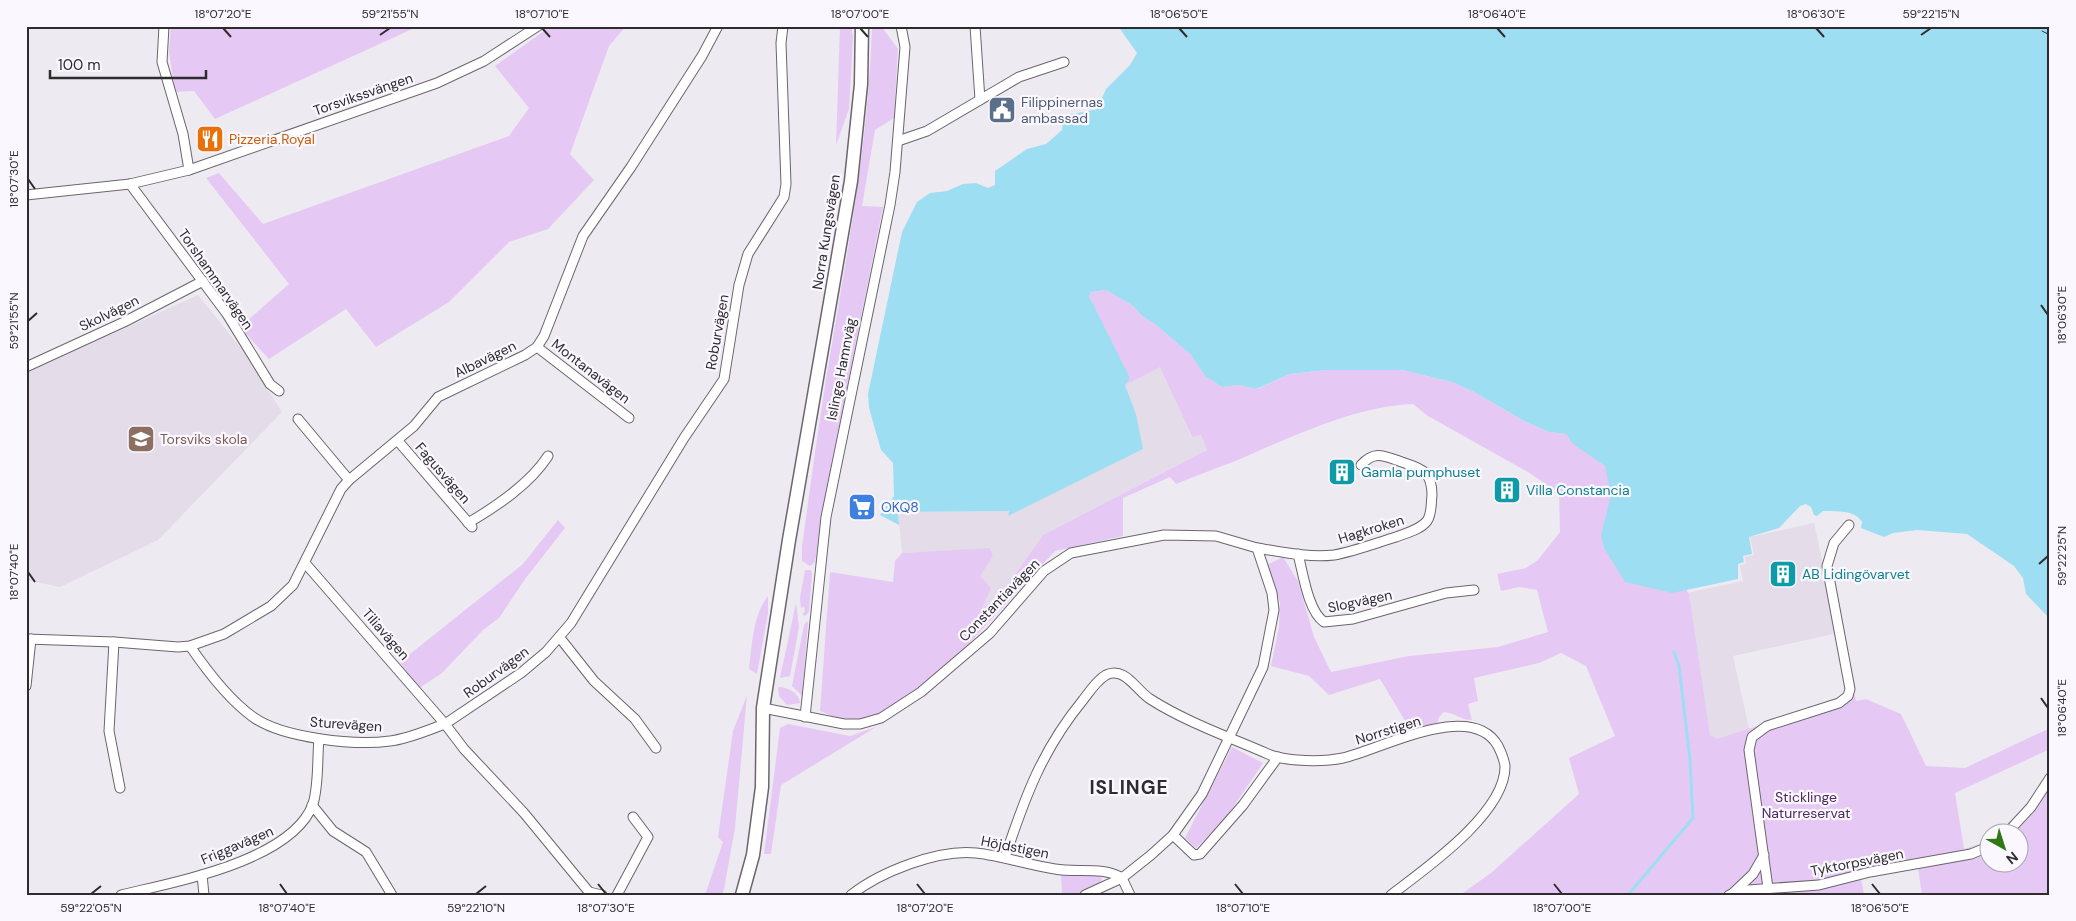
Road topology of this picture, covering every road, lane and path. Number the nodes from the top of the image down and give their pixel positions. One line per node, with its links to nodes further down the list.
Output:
1 (164, 26): 11 (street)
2 (538, 26): 11 (street, Torsvikssvängen)
3 (718, 26): 15 (street, Albavägen)
4 (783, 26): 29 (street, Roburvägen)
5 (862, 26): 34 (main road, Norra Kungsvägen)
6 (902, 26): 10 (street, Islinge Hamnväg)
7 (975, 26): 9 (street)
8 (1064, 62): 9 (street)
9 (980, 100): 10 (street)
10 (898, 141): 35 (street, Islinge Hamnväg)
11 (189, 170): 12 (street, Torsvikssvängen)
12 (130, 184): 13 (street, Torsvikssvängen); 14 (street, Torshammarvägen)
13 (26, 195)
14 (203, 281): 16 (street, Skolvägen); 17 (street, Torshammarvägen)
15 (537, 347): 18 (street, Montanavägen); 20 (street, Albavägen)
16 (26, 367)
17 (279, 391)
18 (629, 418)
19 (298, 419): 23 (street)
20 (398, 441): 21 (street, Fagusvägen); 23 (street, Albavägen)
21 (548, 456)
22 (1361, 465): 26 (street, Hagkroken)
23 (349, 480): 27 (street, Albavägen)
24 (1849, 525): 48 (street)
25 (1257, 548): 26 (street, Hagkroken); 35 (street, Constantiavägen); 37 (street)
26 (1298, 554): 28 (street, Slogvägen)
27 (305, 563): 32 (street, Albavägen); 36 (street, Tiliavägen)
28 (1474, 590)
29 (560, 638): 36 (street, Roburvägen); 39 (street)
30 (29, 639): 31 (street); 33 (street)
31 (114, 642): 32 (street); 42 (street)
32 (190, 646): 38 (street, Sturevägen)
33 (26, 686)
34 (763, 708): 35 (street, Constantiavägen); 60 (main road)
35 (805, 717)
36 (445, 724): 38 (street, Sturevägen); 53 (street)
37 (1229, 736): 40 (street, Norrstigen); 46 (street); 49 (street, Norrstigen)
38 (318, 739): 43 (street)
39 (656, 748)
40 (1278, 757): 46 (street); 64 (street, Norrstigen)
41 (2050, 778): 45 (street)
42 (120, 788)
43 (312, 805): 50 (street, Friggavägen); 57 (street)
44 (633, 817): 59 (street)
45 (2015, 824)
46 (1173, 835): 51 (street)
47 (1978, 851): 52 (street, Tyktorpsvägen)
48 (1764, 855): 52 (street); 54 (street)
49 (1005, 857): 51 (street, Höjdstigen); 61 (street, Höjdstigen)
50 (202, 875): 55 (street, Friggavägen); 56 (street)
51 (1122, 878): 62 (street); 63 (street)
52 (1768, 888): 54 (street, Tyktorpsvägen)
53 (589, 893): 58 (street)
54 (1731, 894)
55 (121, 895)
56 (204, 895)
57 (392, 895)
58 (602, 895)
59 (617, 895)
60 (742, 895)
61 (851, 895)
62 (1085, 895)
63 (1130, 895)
64 (1391, 895)

